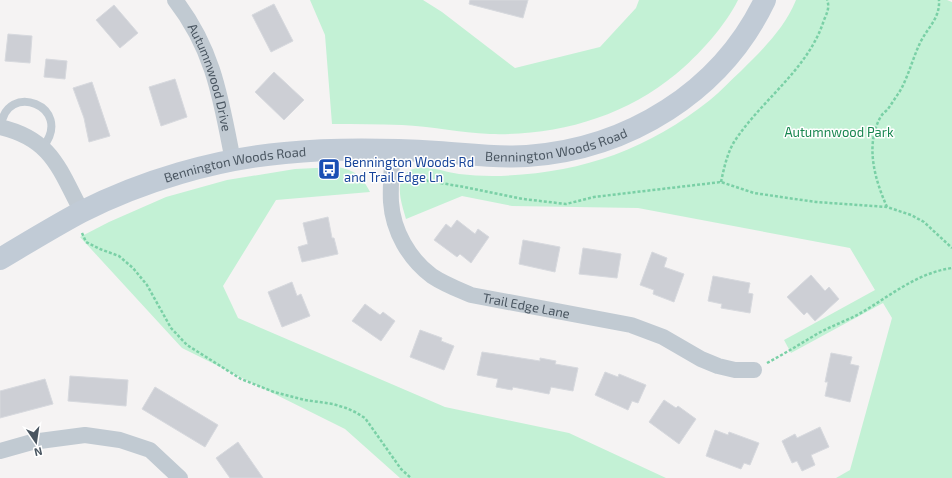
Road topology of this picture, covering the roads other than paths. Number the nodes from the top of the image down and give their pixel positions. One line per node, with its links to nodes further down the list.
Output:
1 (174, 0): 6 (street, Autumnwood Drive)
2 (765, 0): 5 (street, Bennington Woods Road)
3 (0, 127): 4 (street); 4 (lane)
4 (43, 147): 7 (street)
5 (393, 150): 6 (street, Bennington Woods Road); 9 (street, Trail Edge Lane)
6 (233, 161): 7 (street, Bennington Woods Road)
7 (77, 214): 8 (street, Bennington Woods Road)
8 (0, 259)
9 (754, 370)
10 (0, 451): 11 (street)
11 (180, 478)

